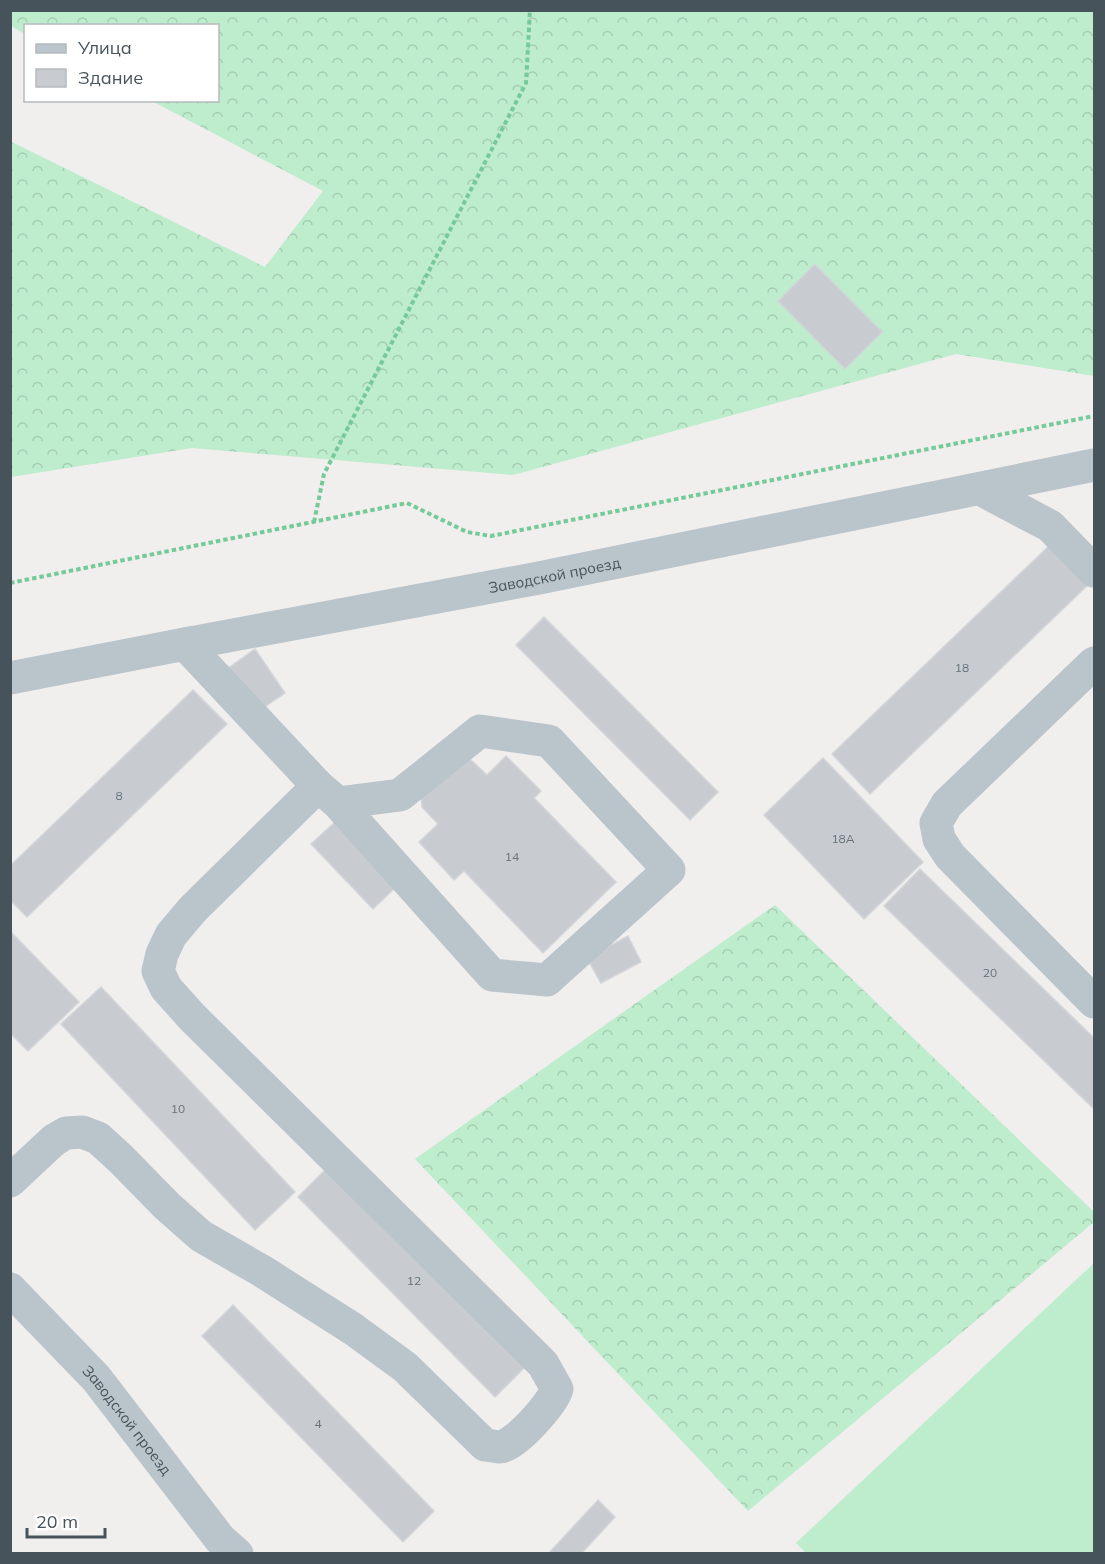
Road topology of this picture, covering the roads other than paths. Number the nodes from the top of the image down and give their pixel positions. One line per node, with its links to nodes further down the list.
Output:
1 (1095, 465): 2 (street, Заводской проезд)
2 (980, 489): 3 (street); 4 (street, Заводской проезд)
3 (1095, 571)
4 (185, 644): 6 (street, Заводской проезд); 7 (street)
5 (1095, 663): 8 (street)
6 (10, 678)
7 (328, 795): 7 (street); 9 (street)
8 (1095, 1002)
9 (10, 1181)
10 (10, 1289): 11 (street, Заводской проезд)
11 (237, 1554)

